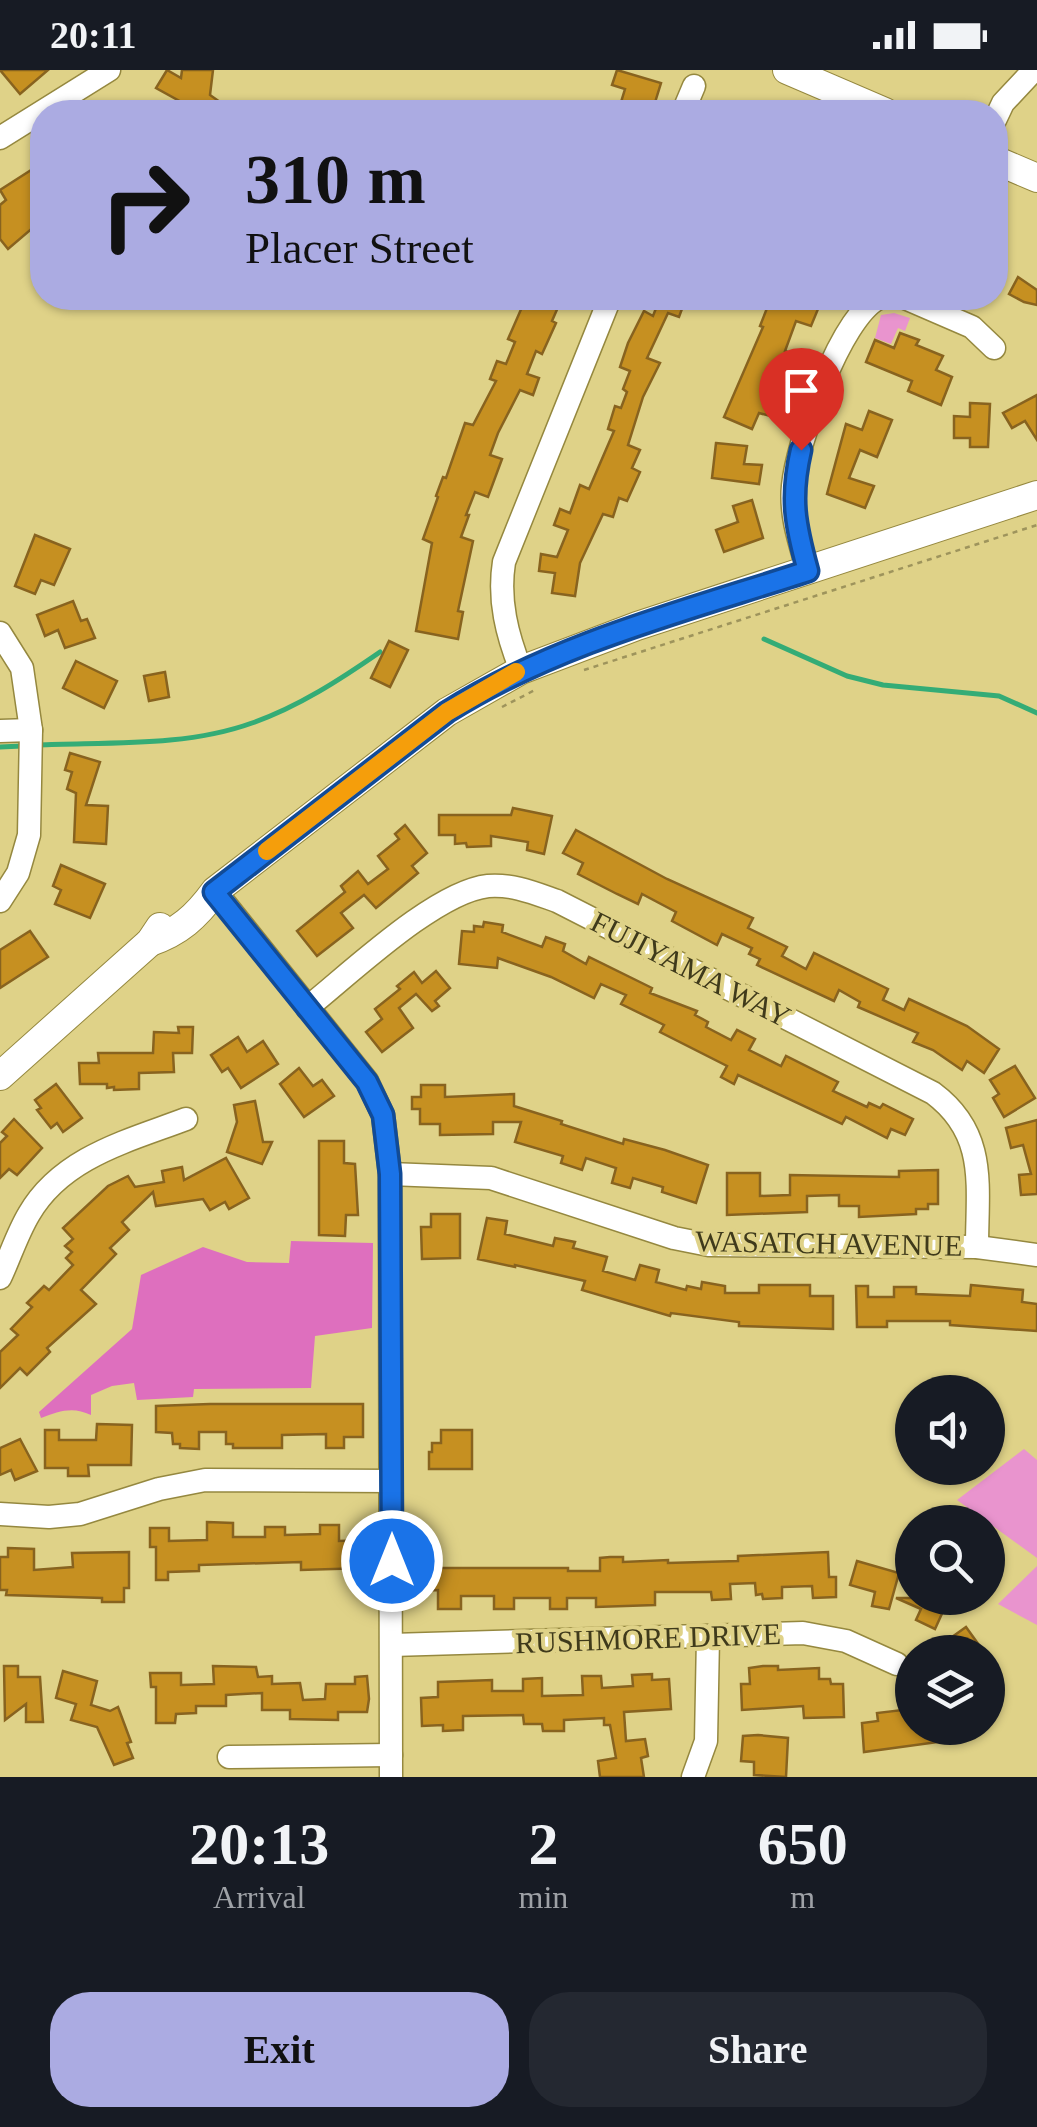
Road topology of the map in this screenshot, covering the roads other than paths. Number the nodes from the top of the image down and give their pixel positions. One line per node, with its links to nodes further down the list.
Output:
1 (109, 70): 5 (street)
2 (787, 70): 7 (main road)
3 (1034, 70): 8 (street)
4 (694, 86): 6 (street)
5 (61, 100)
6 (689, 100)
7 (857, 100)
8 (1006, 100)
9 (30, 119): 10 (street)
10 (0, 138)
11 (1008, 166): 12 (main road)
12 (1037, 178)
13 (605, 310): 20 (street)
14 (863, 310): 18 (street)
15 (932, 310): 16 (street)
16 (994, 348)
17 (1037, 495): 18 (main road)
18 (808, 571): 20 (main road)
19 (0, 633): 21 (street)
20 (521, 670): 23 (main road)
21 (31, 730): 22 (street); 24 (street)
22 (0, 732)
23 (214, 892): 25 (street); 26 (main road)
24 (0, 901)
25 (308, 1008): 28 (street); 29 (street, FUJIYAMA WAY)
26 (0, 1076)
27 (186, 1119): 31 (street)
28 (390, 1174): 29 (street, WASATCH AVENUE); 32 (street)
29 (978, 1247): 30 (street, WASATCH AVENUE)
30 (1037, 1255)
31 (0, 1278)
32 (391, 1481): 33 (street); 35 (street)
33 (0, 1514)
34 (708, 1637): 35 (street, RUSHMORE DRIVE); 36 (street, RUSHMORE DRIVE); 39 (street)
35 (392, 1644): 38 (street)
36 (895, 1663)
37 (229, 1757): 38 (street)
38 (391, 1766)
39 (693, 1777)

